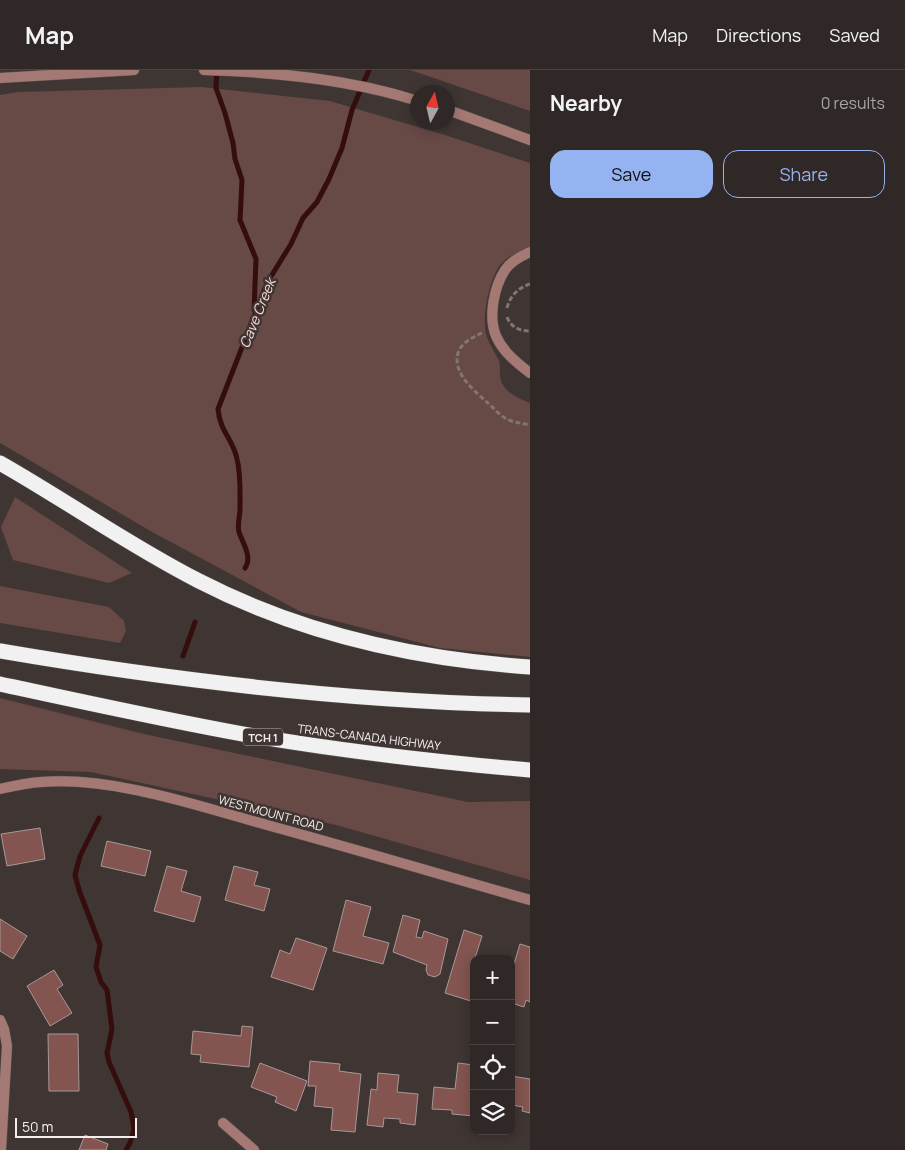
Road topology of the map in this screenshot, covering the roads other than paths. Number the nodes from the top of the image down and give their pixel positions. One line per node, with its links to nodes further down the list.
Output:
1 (134, 70): 3 (street)
2 (204, 70): 4 (street)
3 (0, 78)
4 (410, 98)
5 (455, 113): 6 (street)
6 (530, 140)
7 (530, 252): 8 (street)
8 (530, 373)
9 (0, 463): 11 (highway)
10 (0, 651): 13 (highway)
11 (530, 667)
12 (0, 684): 14 (highway, TRANS-CANADA HIGHWAY / TCH 1)
13 (530, 705)
14 (530, 770)
15 (0, 789): 16 (street, WESTMOUNT ROAD)
16 (530, 900)
17 (0, 1020): 19 (street)
18 (223, 1123): 20 (street)
19 (1, 1150)
20 (254, 1150)

